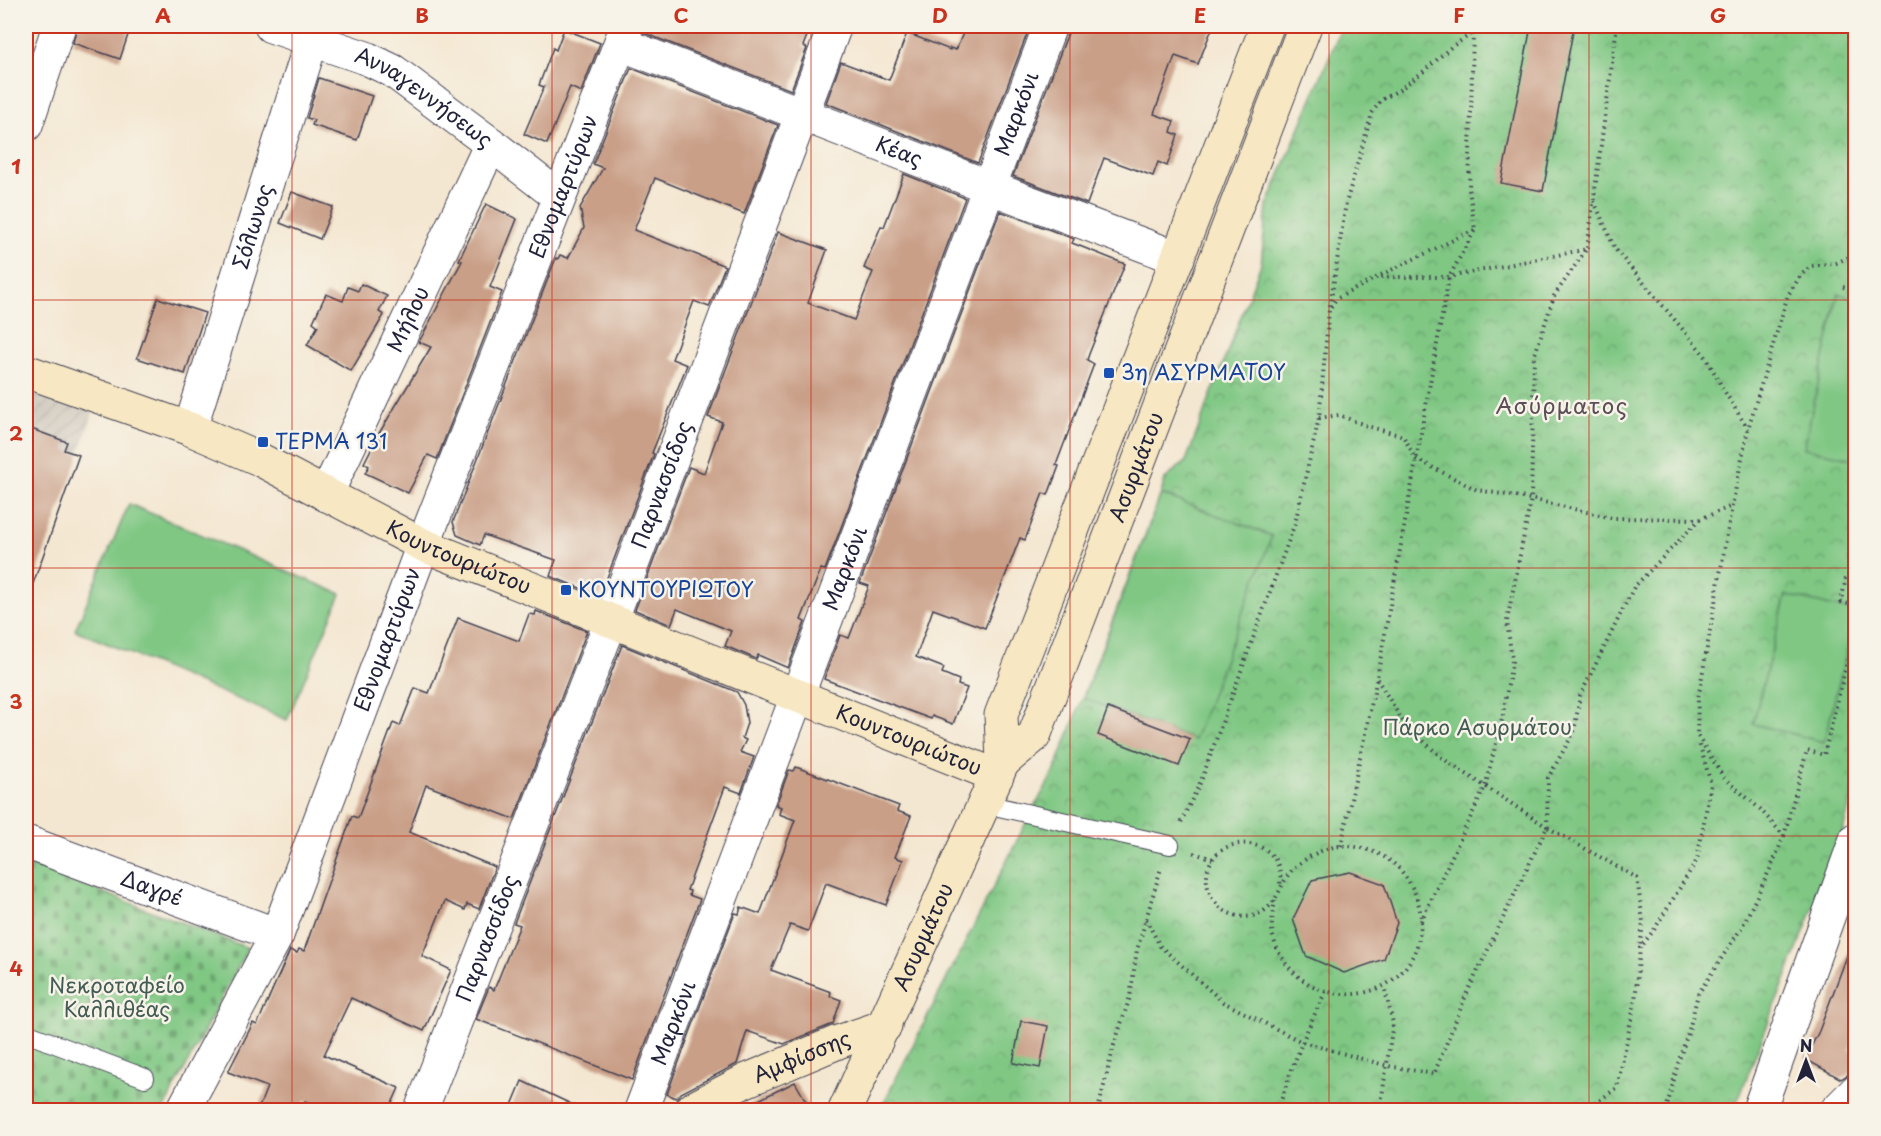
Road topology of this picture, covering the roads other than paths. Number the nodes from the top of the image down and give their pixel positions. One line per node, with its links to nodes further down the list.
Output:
1 (59, 26): 10 (street)
2 (271, 26): 7 (street, Ανναγεννήσεως)
3 (835, 26): 9 (street, Παρνασσίδος)
4 (1050, 26): 12 (street, Μαρκόνι)
5 (1268, 26): 14 (street, Ασυρμάτου)
6 (1305, 26): 21 (street, Ασυρμάτου)
7 (314, 32): 11 (street, Ανναγεννήσεως); 16 (street, Σόλωνος)
8 (624, 35): 9 (street, Κέας); 13 (street, Εθνομαρτύρων)
9 (801, 115): 12 (street, Κέας); 19 (street, Παρνασσίδος)
10 (26, 124)
11 (491, 144): 13 (street, Ανναγεννήσεως); 17 (street, Μήλου)
12 (989, 187): 14 (street, Κέας); 20 (street, Μαρκόνι)
13 (559, 197): 18 (street, Εθνομαρτύρων)
14 (1178, 258): 21 (street, Ασυρμάτου)
15 (26, 371): 16 (street, Κουντουριώτου)
16 (190, 429): 17 (street, Κουντουριώτου)
17 (326, 495): 18 (street, Κουντουριώτου)
18 (423, 545): 19 (street, Κουντουριώτου); 25 (street, Εθνομαρτύρων)
19 (611, 621): 20 (street, Κουντουριώτου); 31 (street, Παρνασσίδος)
20 (797, 696): 21 (street, Κουντουριώτου); 32 (street, Μαρκόνι)
21 (995, 781): 24 (lane); 26 (street, Ασυρμάτου)
22 (1856, 839): 35 (street)
23 (26, 842): 25 (street, Δαγρέ)
24 (1170, 845)
25 (277, 935): 30 (street, Εθνομαρτύρων)
26 (885, 1026): 33 (street, Αμφίσσης); 34 (street, Ασυρμάτου)
27 (26, 1033): 28 (lane)
28 (145, 1078)
29 (1856, 1091): 36 (street)
30 (183, 1110)
31 (421, 1110)
32 (641, 1110)
33 (690, 1110)
34 (845, 1110)
35 (1759, 1110)
36 (1837, 1110)

